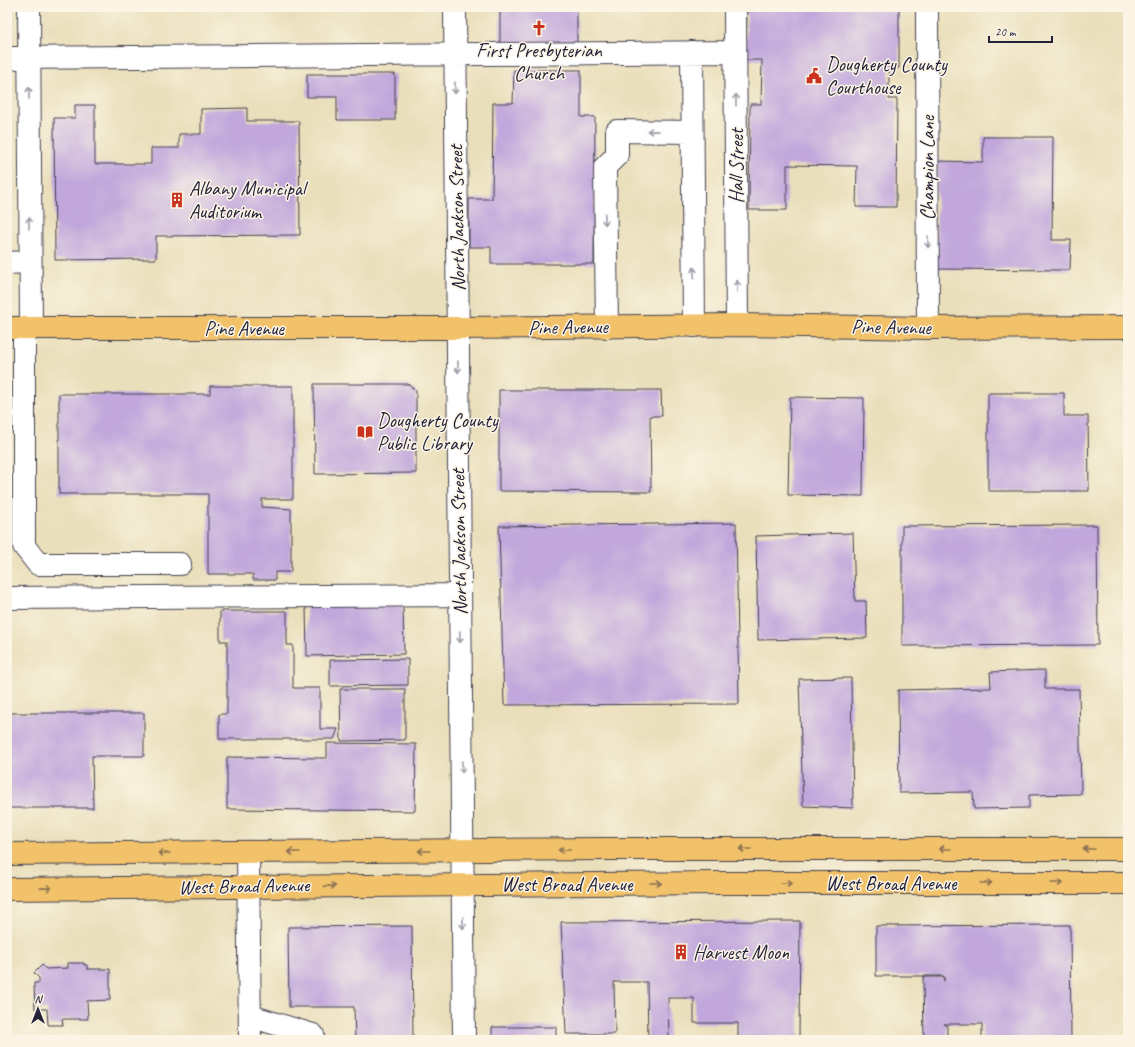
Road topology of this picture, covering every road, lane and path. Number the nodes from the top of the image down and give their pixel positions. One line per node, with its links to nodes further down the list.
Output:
1 (29, 7): 9 (street)
2 (455, 7): 7 (street, North Jackson Street)
3 (735, 7): 6 (street, Hall Street)
4 (927, 7): 19 (street, Champion Lane, one-way to 19)
5 (692, 52): 6 (street); 7 (street); 10 (street)
6 (735, 52): 13 (street, Hall Street, one-way to 6)
7 (455, 54): 9 (street); 18 (street, North Jackson Street, one-way to 18)
8 (7, 58): 9 (street)
9 (29, 58): 11 (street, one-way to 9)
10 (692, 132): 14 (street, one-way to 10); 15 (street, one-way to 15)
11 (29, 262): 12 (street); 17 (street)
12 (7, 263)
13 (738, 325): 14 (main road, Pine Avenue); 19 (main road, Pine Avenue)
14 (694, 326): 15 (main road, Pine Avenue)
15 (607, 327): 18 (main road, Pine Avenue)
16 (1128, 327): 19 (main road, Pine Avenue)
17 (21, 328): 18 (main road, Pine Avenue); 20 (street)
18 (458, 328): 21 (street, North Jackson Street, one-way to 21)
19 (928, 328)
20 (180, 564)
21 (460, 595): 22 (street); 24 (street, North Jackson Street, one-way to 24)
22 (7, 598)
23 (1128, 849): 24 (main road, West Broad Avenue, one-way to 24)
24 (463, 851): 25 (main road, West Broad Avenue, one-way to 25); 28 (street, North Jackson Street)
25 (248, 852): 26 (main road, West Broad Avenue, one-way to 26); 29 (street)
26 (7, 854)
27 (1128, 883): 28 (main road, West Broad Avenue, one-way to 27)
28 (463, 884): 29 (main road, West Broad Avenue, one-way to 28); 34 (street, North Jackson Street, one-way to 34)
29 (248, 886): 30 (main road, West Broad Avenue, one-way to 29); 31 (street)
30 (7, 889)
31 (250, 1016): 32 (street); 33 (street)
32 (250, 1040)
33 (313, 1040)
34 (464, 1040)

